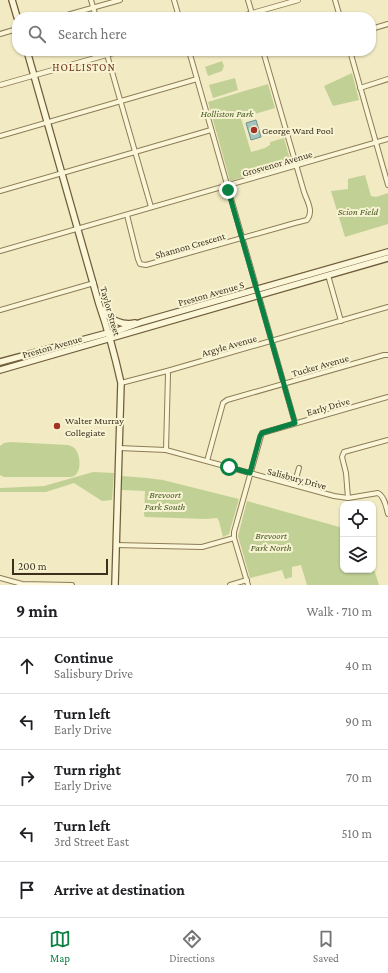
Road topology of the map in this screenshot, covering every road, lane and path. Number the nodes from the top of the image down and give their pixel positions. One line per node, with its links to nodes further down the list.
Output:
1 (12, 0): 9 (main road)
2 (91, 0): 8 (street)
3 (120, 0): 8 (street)
4 (174, 0): 12 (street)
5 (248, 0): 13 (street)
6 (298, 0): 14 (street)
7 (335, 0): 15 (street)
8 (94, 8): 10 (street); 11 (street)
9 (16, 12)
10 (79, 12)
11 (95, 12)
12 (178, 12)
13 (252, 12)
14 (262, 12)
15 (339, 12)
16 (388, 24): 17 (street)
17 (376, 28)
18 (12, 30): 19 (street)
19 (0, 34)
20 (28, 56): 26 (main road, Taylor Street)
21 (97, 56): 26 (street)
22 (107, 56): 31 (street)
23 (190, 56): 27 (street)
24 (264, 56): 38 (street)
25 (351, 56): 30 (street)
26 (34, 76): 29 (street); 32 (main road, Taylor Street)
27 (197, 79): 31 (street); 33 (street)
28 (388, 80): 30 (street)
29 (0, 85)
30 (360, 88): 36 (street)
31 (121, 102): 32 (street); 37 (street)
32 (48, 122): 34 (street); 39 (main road, Taylor Street)
33 (211, 130): 37 (street); 41 (street)
34 (0, 136)
35 (388, 139): 36 (street, Grosvenor Avenue)
36 (376, 142): 38 (street, Grosvenor Avenue); 40 (street)
37 (135, 152): 39 (street); 43 (street)
38 (296, 166): 41 (street, Grosvenor Avenue); 46 (street, Shannon Crescent)
39 (62, 173): 42 (street); 45 (main road, Taylor Street)
40 (388, 185)
41 (227, 186): 43 (street, Grosvenor Avenue); 46 (street)
42 (0, 191)
43 (151, 208): 44 (street, Grosvenor Avenue)
44 (127, 215): 45 (street, Grosvenor Avenue); 46 (street, Shannon Crescent)
45 (78, 228): 47 (street, Grosvenor Avenue); 51 (main road, Taylor Street)
46 (242, 238): 52 (street)
47 (0, 250)
48 (388, 252): 52 (main road, Preston Avenue S)
49 (388, 258): 50 (main road, Preston Avenue S)
50 (328, 275): 52 (main road, Preston Avenue S); 56 (street)
51 (94, 283): 53 (main road, Taylor Street); 55 (street)
52 (258, 292): 57 (main road, Preston Avenue S); 58 (main road, Preston Avenue S); 59 (street)
53 (99, 304): 57 (main road); 58 (main road, Taylor Street)
54 (388, 307): 56 (street, Argyle Avenue)
55 (0, 310)
56 (341, 321): 59 (street, Argyle Avenue)
57 (142, 322): 58 (main road, Preston Avenue S)
58 (109, 336): 61 (main road, Preston Avenue); 62 (main road, Preston Avenue); 64 (main road, Taylor Street)
59 (272, 340): 63 (street, Argyle Avenue); 65 (street)
60 (388, 354): 65 (street, Tucker Avenue)
61 (0, 362)
62 (0, 370)
63 (167, 371): 64 (street, Argyle Avenue); 70 (street)
64 (121, 383): 69 (main road, Taylor Street)
65 (284, 383): 67 (street); 71 (street, Tucker Avenue)
66 (388, 397): 67 (street, Early Drive)
67 (295, 423): 73 (street, Early Drive)
68 (388, 440): 75 (street)
69 (119, 448): 70 (street, Salisbury Drive); 78 (main road, Taylor Street)
70 (166, 450): 71 (street, Salisbury Drive)
71 (207, 462): 73 (street, Salisbury Drive)
72 (299, 468): 74 (street)
73 (250, 473): 74 (street, Salisbury Drive); 77 (street, Early Drive)
74 (294, 485): 75 (street, Salisbury Drive)
75 (348, 498): 76 (street, Salisbury Drive)
76 (388, 514)
77 (234, 538): 78 (street); 80 (street, Early Drive)
78 (116, 545): 83 (main road, Taylor Street)
79 (0, 578): 81 (street)
80 (247, 583): 84 (street)
81 (18, 584): 82 (street)
82 (72, 585)
83 (115, 585)
84 (230, 585)

